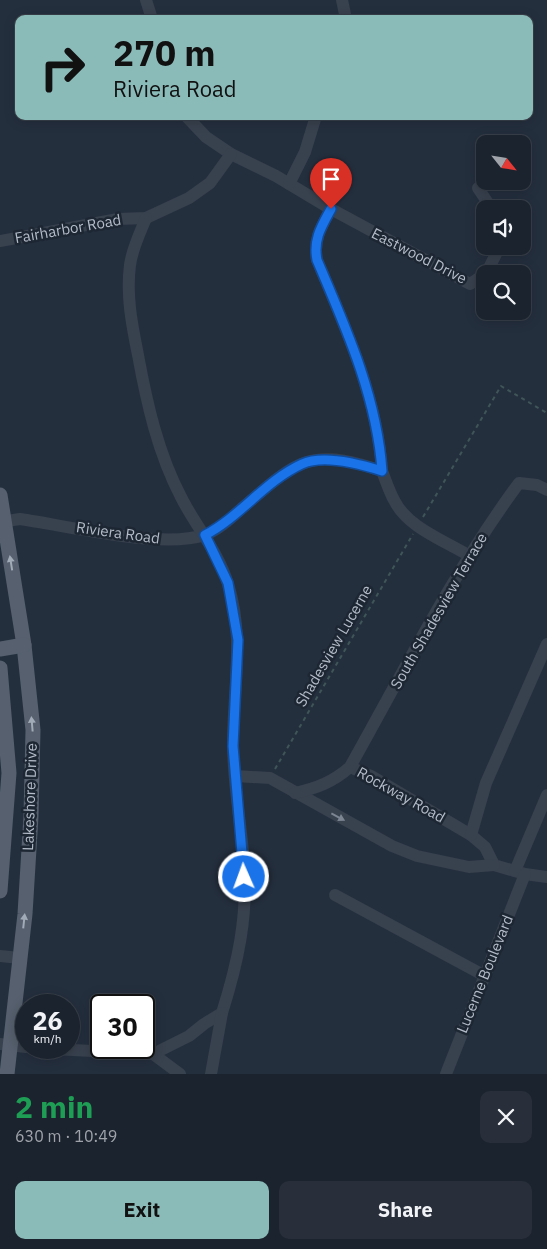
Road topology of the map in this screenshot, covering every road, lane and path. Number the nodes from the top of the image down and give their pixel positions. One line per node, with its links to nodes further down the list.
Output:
1 (146, 0): 3 (street)
2 (342, 0): 4 (street)
3 (151, 15)
4 (345, 15)
5 (190, 120): 7 (street, Eastwood Drive)
6 (315, 120): 8 (street)
7 (231, 154): 8 (street, Eastwood Drive); 10 (street, Fairharbor Road)
8 (290, 184): 9 (street, Eastwood Drive)
9 (331, 209): 12 (street, Eastwood Drive); 14 (street)
10 (146, 218): 11 (street, Fairharbor Road); 19 (street)
11 (0, 241)
12 (476, 280)
13 (547, 413): 18 (path, Shadesview Lucerne)
14 (382, 471): 18 (street); 19 (street, Riviera Road)
15 (547, 490): 20 (street, South Shadesview Terrace)
16 (0, 495): 17 (main road, Lakeshore Drive)
17 (2, 521): 19 (street, Riviera Road); 22 (main road, Lakeshore Drive, one-way to 17)
18 (418, 526): 20 (street); 27 (path, Shadesview Lucerne)
19 (205, 535): 26 (street)
20 (468, 555): 25 (street, South Shadesview Terrace)
21 (547, 644): 30 (street)
22 (24, 645): 23 (main road); 37 (main road, Lakeshore Drive, one-way to 22)
23 (0, 648)
24 (0, 668): 34 (main road, Lakeshore Drive)
25 (350, 767): 28 (street, Rockway Road); 30 (street, Rockway Road)
26 (235, 776): 27 (street); 39 (street)
27 (270, 778): 28 (street)
28 (295, 793): 31 (street, one-way to 31)
29 (547, 795): 32 (street, Lucerne Boulevard)
30 (471, 835): 31 (street, Rockway Road)
31 (494, 865): 32 (street)
32 (520, 873): 33 (street); 38 (street, Lucerne Boulevard)
33 (547, 877)
34 (0, 892)
35 (335, 894): 38 (street)
36 (0, 956): 37 (street)
37 (20, 958): 40 (main road, Lakeshore Drive)
38 (485, 976): 46 (street, Lucerne Boulevard)
39 (222, 1013): 41 (street); 45 (street)
40 (5, 1045): 43 (main road, Lakeshore Drive)
41 (155, 1053)
42 (155, 1055): 44 (street)
43 (7, 1074)
44 (180, 1074)
45 (211, 1074)
46 (446, 1074)

